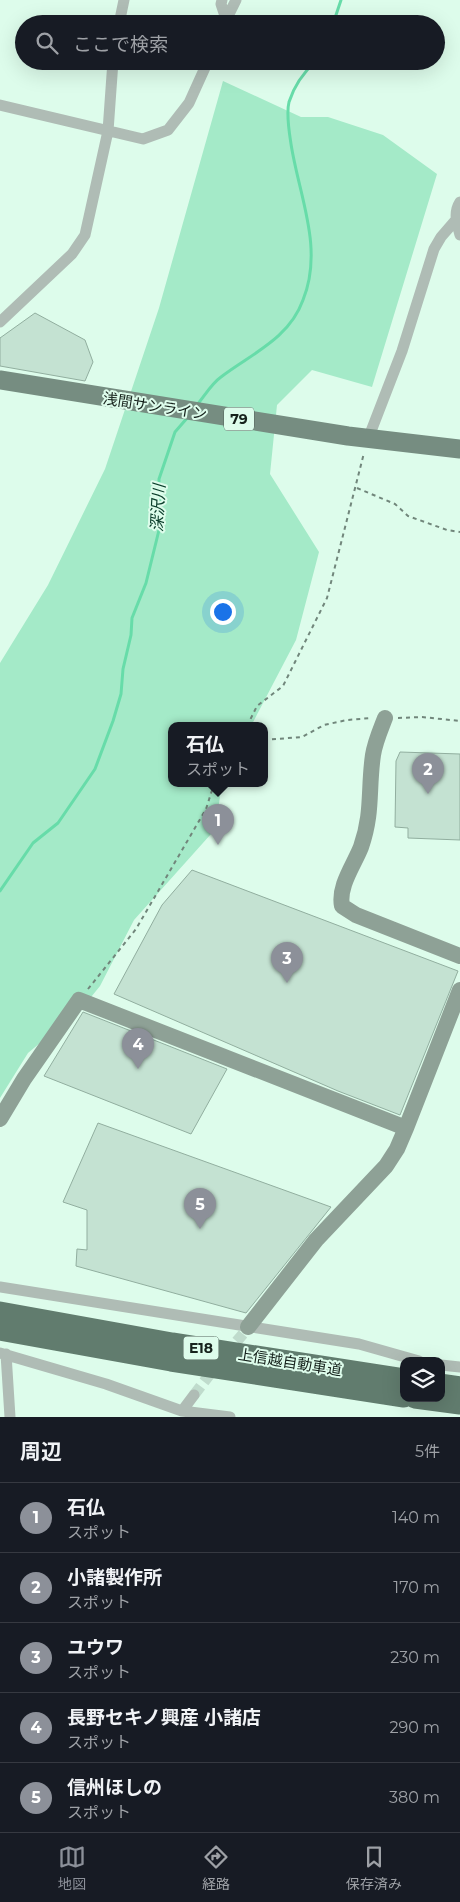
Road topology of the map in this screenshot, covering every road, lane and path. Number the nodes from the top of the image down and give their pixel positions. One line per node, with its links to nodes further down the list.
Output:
1 (124, 0): 4 (street)
2 (222, 0): 5 (street)
3 (236, 0): 6 (street)
4 (121, 15)
5 (224, 15)
6 (228, 15)
7 (112, 70): 10 (street)
8 (204, 70): 10 (street)
9 (0, 104): 10 (street)
10 (108, 131): 14 (street)
11 (460, 202): 12 (street)
12 (458, 217): 13 (street); 16 (street)
13 (460, 235)
14 (0, 322)
15 (0, 380): 16 (main road, 浅間サンライン / 79)
16 (368, 439): 17 (main road, 浅間サンライン / 79); 18 (path)
17 (460, 449)
18 (357, 488): 19 (path); 22 (path)
19 (460, 532)
20 (385, 718): 21 (path); 23 (path); 25 (street)
21 (460, 721)
22 (248, 722)
23 (268, 740)
24 (213, 787): 27 (path)
25 (460, 956)
26 (460, 990): 29 (street)
27 (79, 1000): 28 (street); 29 (street)
28 (0, 1119)
29 (406, 1128): 33 (street)
30 (0, 1287): 33 (street)
31 (0, 1312): 37 (highway, 上信越自動車道 / E18)
32 (0, 1330): 40 (highway, 上信越自動車道 / E18)
33 (245, 1330): 35 (street)
34 (3, 1353): 41 (street); 42 (street)
35 (405, 1357)
36 (445, 1371): 38 (street)
37 (400, 1378)
38 (456, 1386)
39 (194, 1395): 41 (street)
40 (400, 1396)
41 (182, 1411): 43 (street)
42 (10, 1417)
43 (230, 1417)

